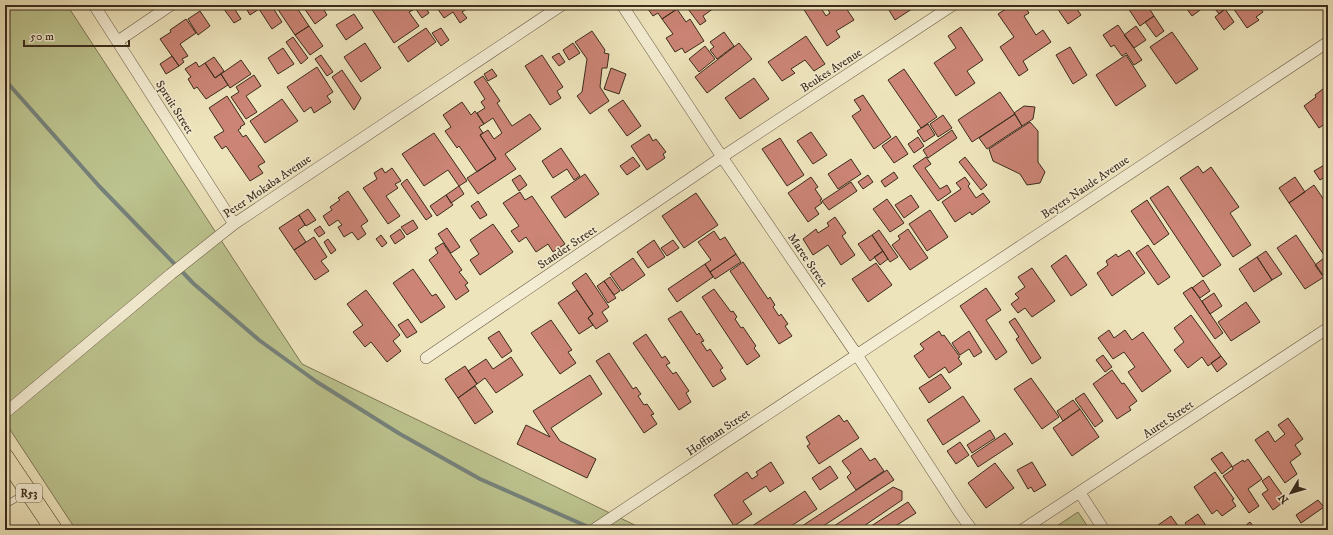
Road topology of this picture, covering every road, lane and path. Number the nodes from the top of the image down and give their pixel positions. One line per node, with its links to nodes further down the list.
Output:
1 (94, 5): 6 (street, Spruit Street)
2 (170, 5): 6 (street)
3 (562, 5): 9 (street, Peter Mokaba Avenue)
4 (622, 5): 8 (street, Maree Street)
5 (953, 5): 8 (street, Beukes Avenue)
6 (118, 41): 9 (street, Spruit Street)
7 (1328, 42): 11 (street, Beyers Naude Avenue)
8 (722, 157): 11 (street, Maree Street); 12 (street, Stander Street)
9 (234, 224): 13 (street, Peter Mokaba Avenue)
10 (1328, 328): 16 (street, Auret Street)
11 (857, 355): 19 (street, Hoffman Street); 20 (street, Maree Street)
12 (426, 358)
13 (5, 413)
14 (5, 456): 15 (main road, R53)
15 (28, 492): 17 (lane); 18 (main road, R53)
16 (1080, 493): 21 (street, Auret Street); 22 (street)
17 (5, 505)
18 (54, 530)
19 (593, 530)
20 (972, 530)
21 (1022, 530)
22 (1104, 530)

